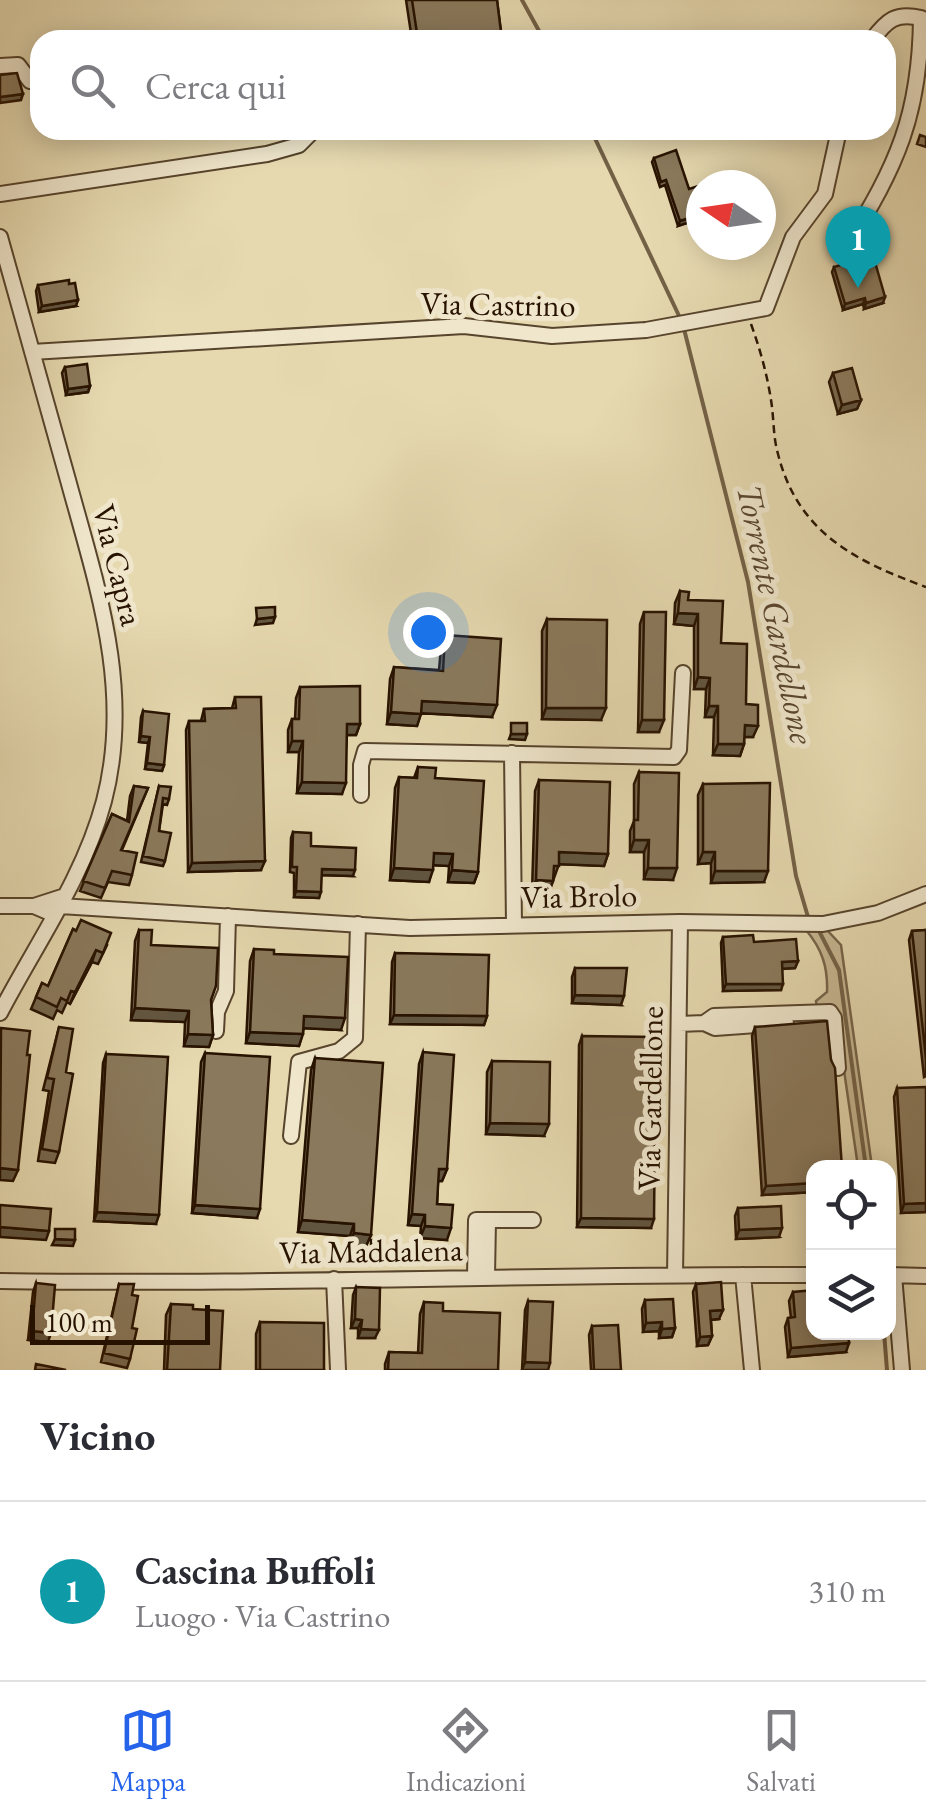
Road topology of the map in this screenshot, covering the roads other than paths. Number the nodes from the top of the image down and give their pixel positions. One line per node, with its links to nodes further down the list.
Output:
1 (880, 30): 8 (street)
2 (0, 66): 3 (street)
3 (30, 82)
4 (303, 140): 6 (street)
5 (837, 140): 9 (street, Via Castrino)
6 (0, 194)
7 (0, 237): 9 (street, Via Capra)
8 (846, 246)
9 (32, 352): 15 (street, Via Capra)
10 (683, 673): 11 (street)
11 (512, 753): 12 (street); 19 (street)
12 (362, 796)
13 (926, 894): 17 (street, Via Brolo)
14 (0, 906): 15 (street, Via Brolo)
15 (60, 906): 16 (street, Via Brolo); 20 (street, Via Capra)
16 (228, 916): 18 (street, Via Brolo); 24 (street)
17 (680, 922): 19 (street, Via Brolo); 23 (street, Via Gardellone)
18 (358, 924): 19 (street, Via Brolo); 26 (street)
19 (514, 925)
20 (0, 1013)
21 (704, 1022): 22 (street); 23 (street); 25 (street)
22 (786, 1023)
23 (678, 1024): 28 (street, Via Gardellone)
24 (216, 1030)
25 (838, 1068)
26 (290, 1136)
27 (533, 1220): 33 (street)
28 (675, 1274): 29 (street, Via Maddalena); 33 (street, Via Maddalena)
29 (744, 1275): 30 (street, Via Maddalena); 38 (street)
30 (806, 1275)
31 (896, 1275): 32 (street)
32 (926, 1276)
33 (481, 1277): 34 (street, Via Maddalena)
34 (334, 1278): 35 (street, Via Maddalena); 37 (street)
35 (0, 1281)
36 (896, 1318): 39 (street)
37 (338, 1370)
38 (752, 1370)
39 (902, 1370)

